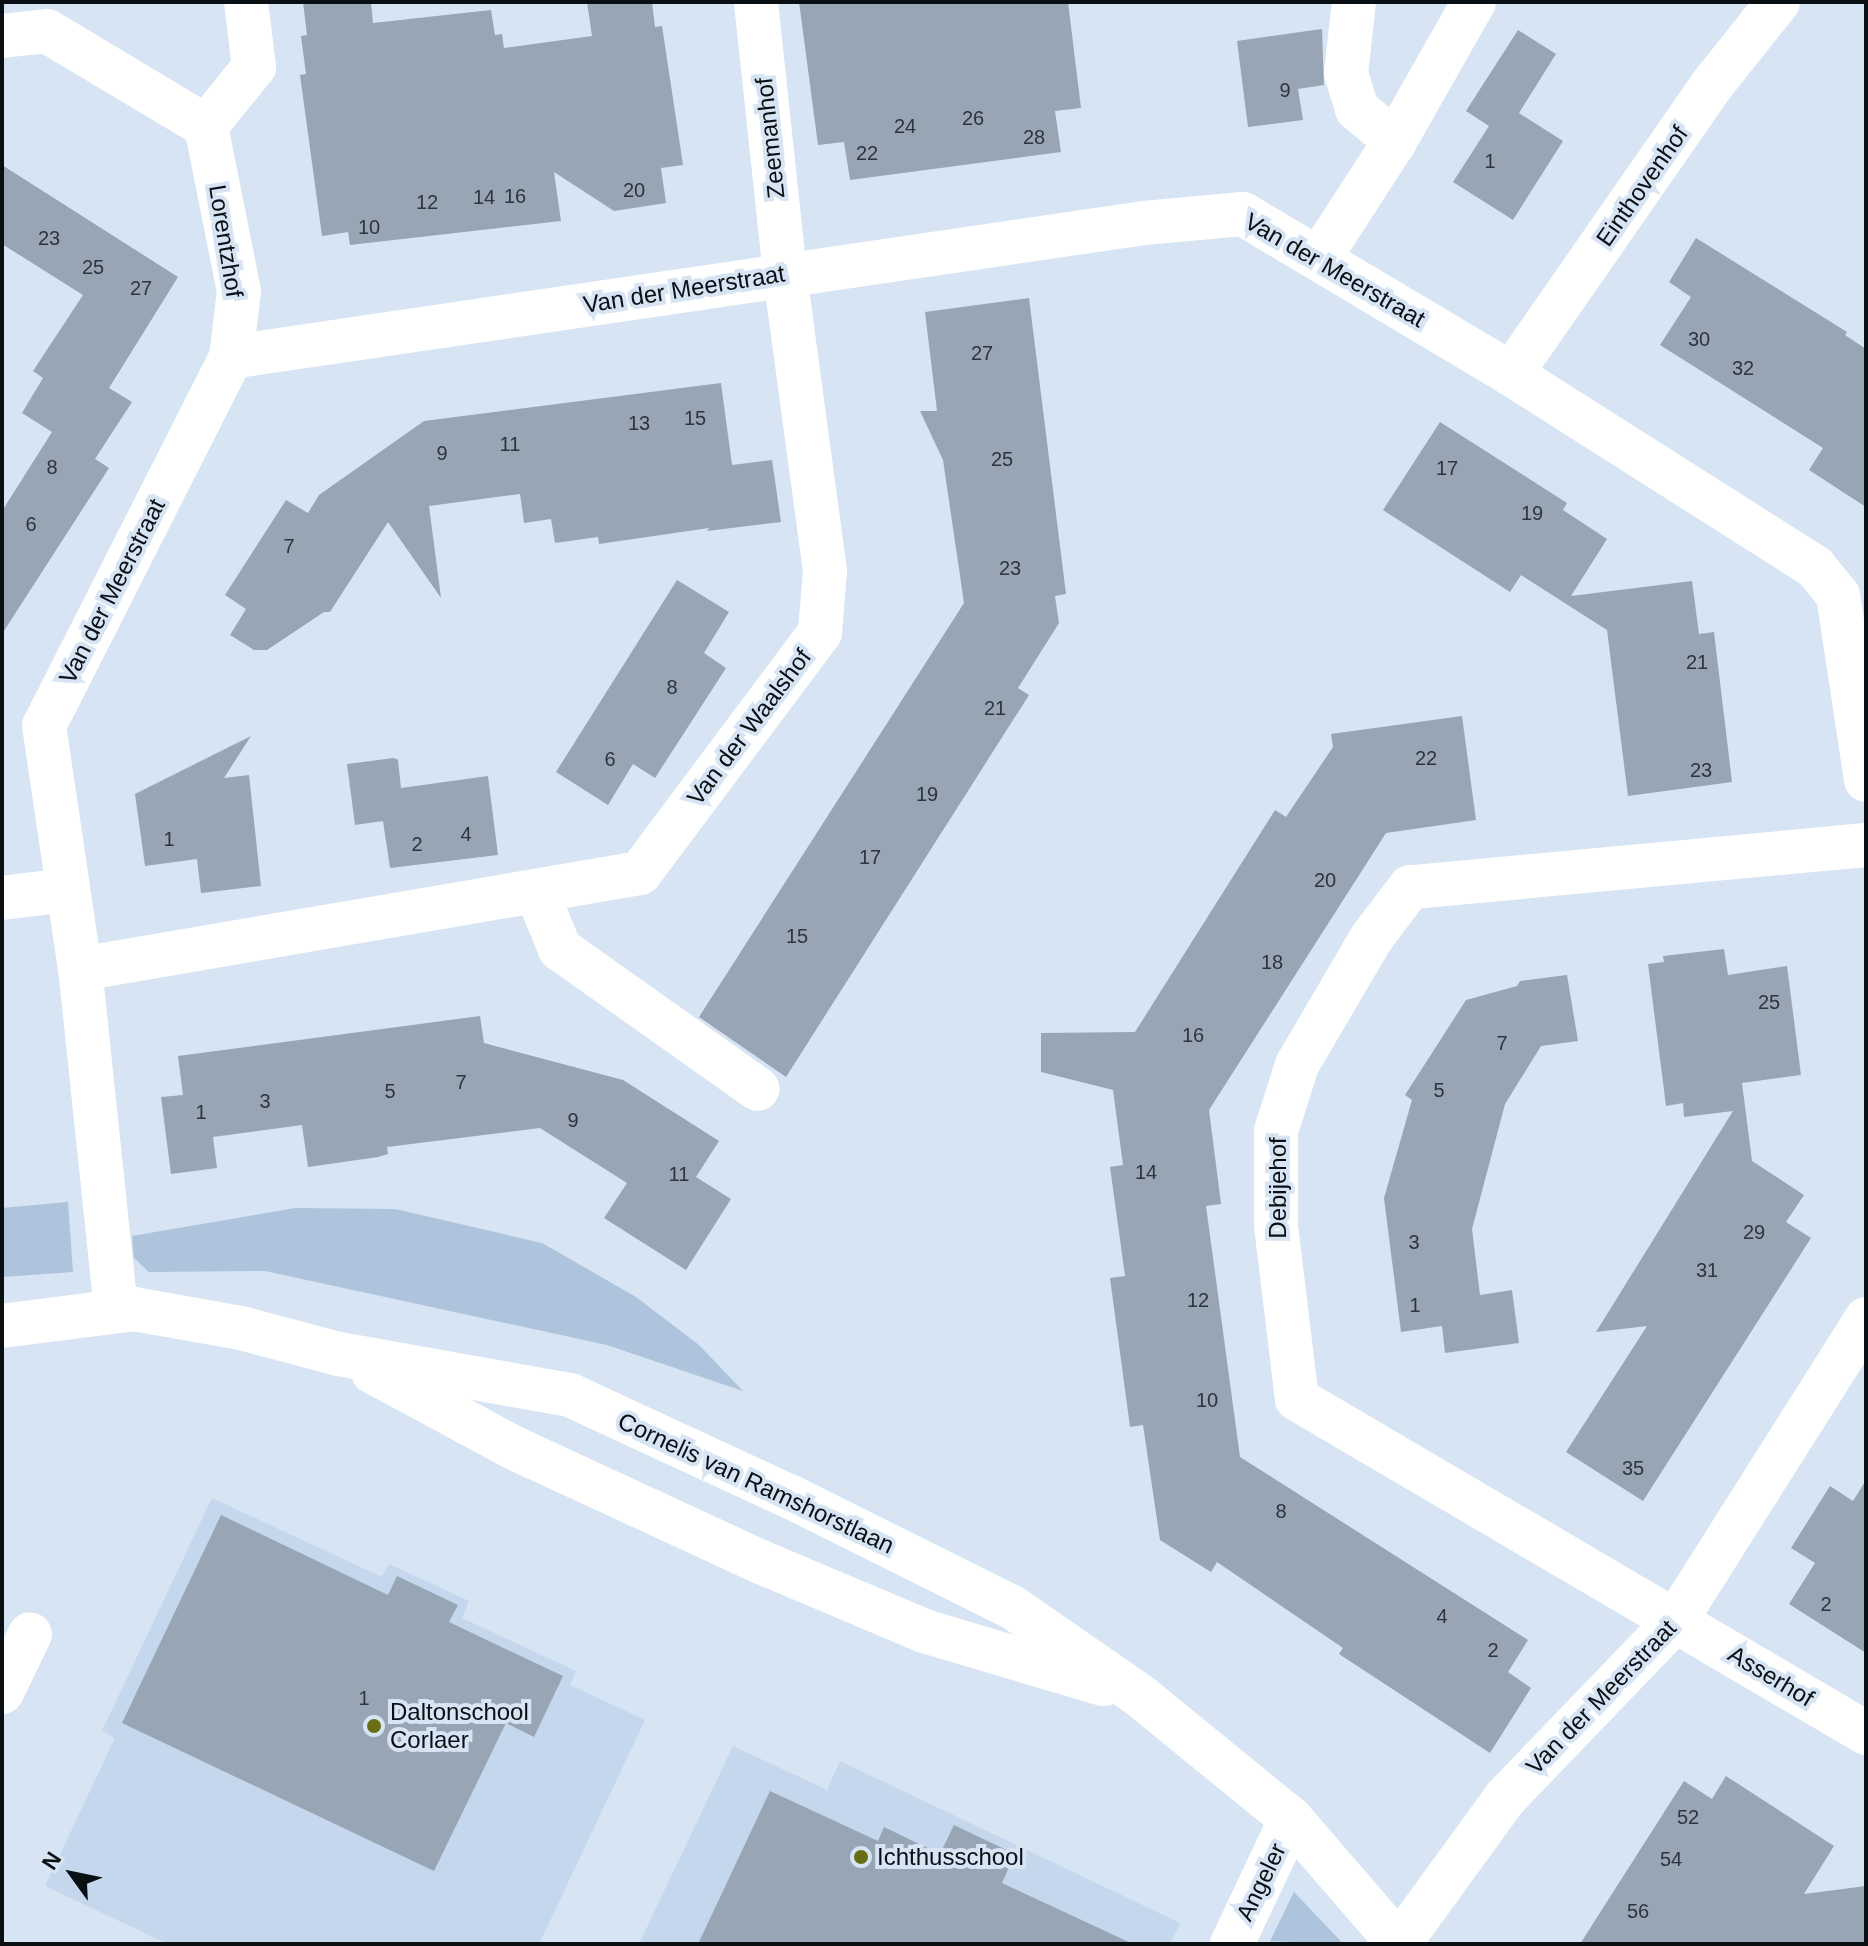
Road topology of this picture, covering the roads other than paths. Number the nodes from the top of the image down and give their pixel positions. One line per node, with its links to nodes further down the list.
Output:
1 (246, 2): 7 (street)
2 (756, 2): 10 (street, Zeemanhof)
3 (1354, 2): 8 (street)
4 (1474, 2): 8 (street)
5 (1778, 2): 12 (street, Einthovenhof)
6 (2, 36): 7 (street)
7 (206, 126): 11 (street, Lorentzhof)
8 (1395, 141): 9 (street)
9 (1320, 257): 10 (street, Van der Meerstraat); 12 (street, Van der Meerstraat)
10 (785, 274): 11 (street, Van der Meerstraat); 16 (street, Van der Waalshof)
11 (231, 357): 15 (street, Van der Meerstraat)
12 (1511, 374): 13 (street, Van der Meerstraat)
13 (1866, 780)
14 (1866, 845): 24 (street, Debijehof)
15 (66, 890): 17 (street); 18 (street, Van der Meerstraat)
16 (536, 891): 18 (street, Van der Waalshof); 19 (street)
17 (2, 898)
18 (80, 969): 20 (street, Van der Meerstraat)
19 (758, 1089)
20 (116, 1310): 22 (street, Cornelis van Ramshorstlaan); 23 (street, Cornelis van Ramshorstlaan)
21 (1866, 1319): 24 (street, Van der Meerstraat)
22 (2, 1326)
23 (339, 1354): 27 (street, Cornelis van Ramshorstlaan); 27 (street, Cornelis van Ramshorstlaan)
24 (1676, 1620): 28 (street, Asserhof); 31 (street, Van der Meerstraat)
25 (30, 1634): 26 (street)
26 (2, 1692)
27 (1139, 1695): 29 (street, Cornelis van Ramshorstlaan)
28 (1866, 1733)
29 (1291, 1819): 30 (street, Angeler); 31 (street, Cornelis van Ramshorstlaan)
30 (1232, 1944)
31 (1399, 1944)

